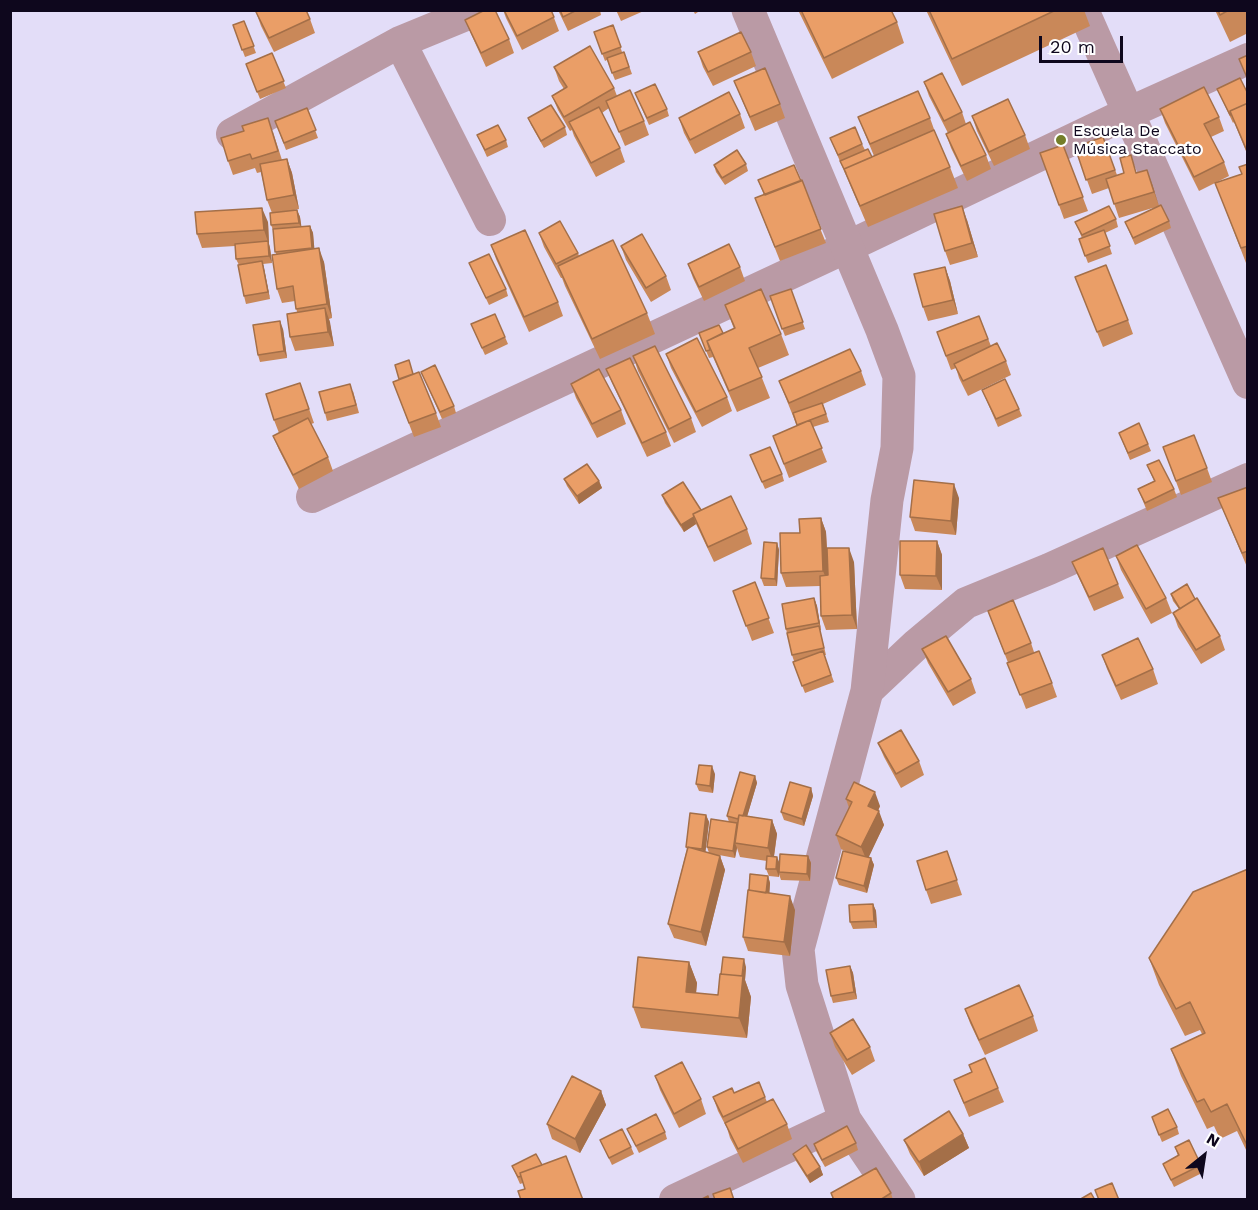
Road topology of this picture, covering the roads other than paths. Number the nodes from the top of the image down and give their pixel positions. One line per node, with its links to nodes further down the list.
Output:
1 (478, 10): 4 (street)
2 (748, 10): 9 (street)
3 (1083, 10): 6 (street)
4 (400, 42): 7 (street); 8 (street)
5 (1248, 59): 6 (street)
6 (1128, 113): 9 (street); 10 (street)
7 (232, 134)
8 (490, 220)
9 (847, 247): 12 (street); 13 (street)
10 (1248, 383)
11 (1248, 478): 13 (street)
12 (312, 497)
13 (867, 691): 14 (street)
14 (845, 1120): 15 (street); 16 (street)
15 (675, 1200)
16 (899, 1200)

